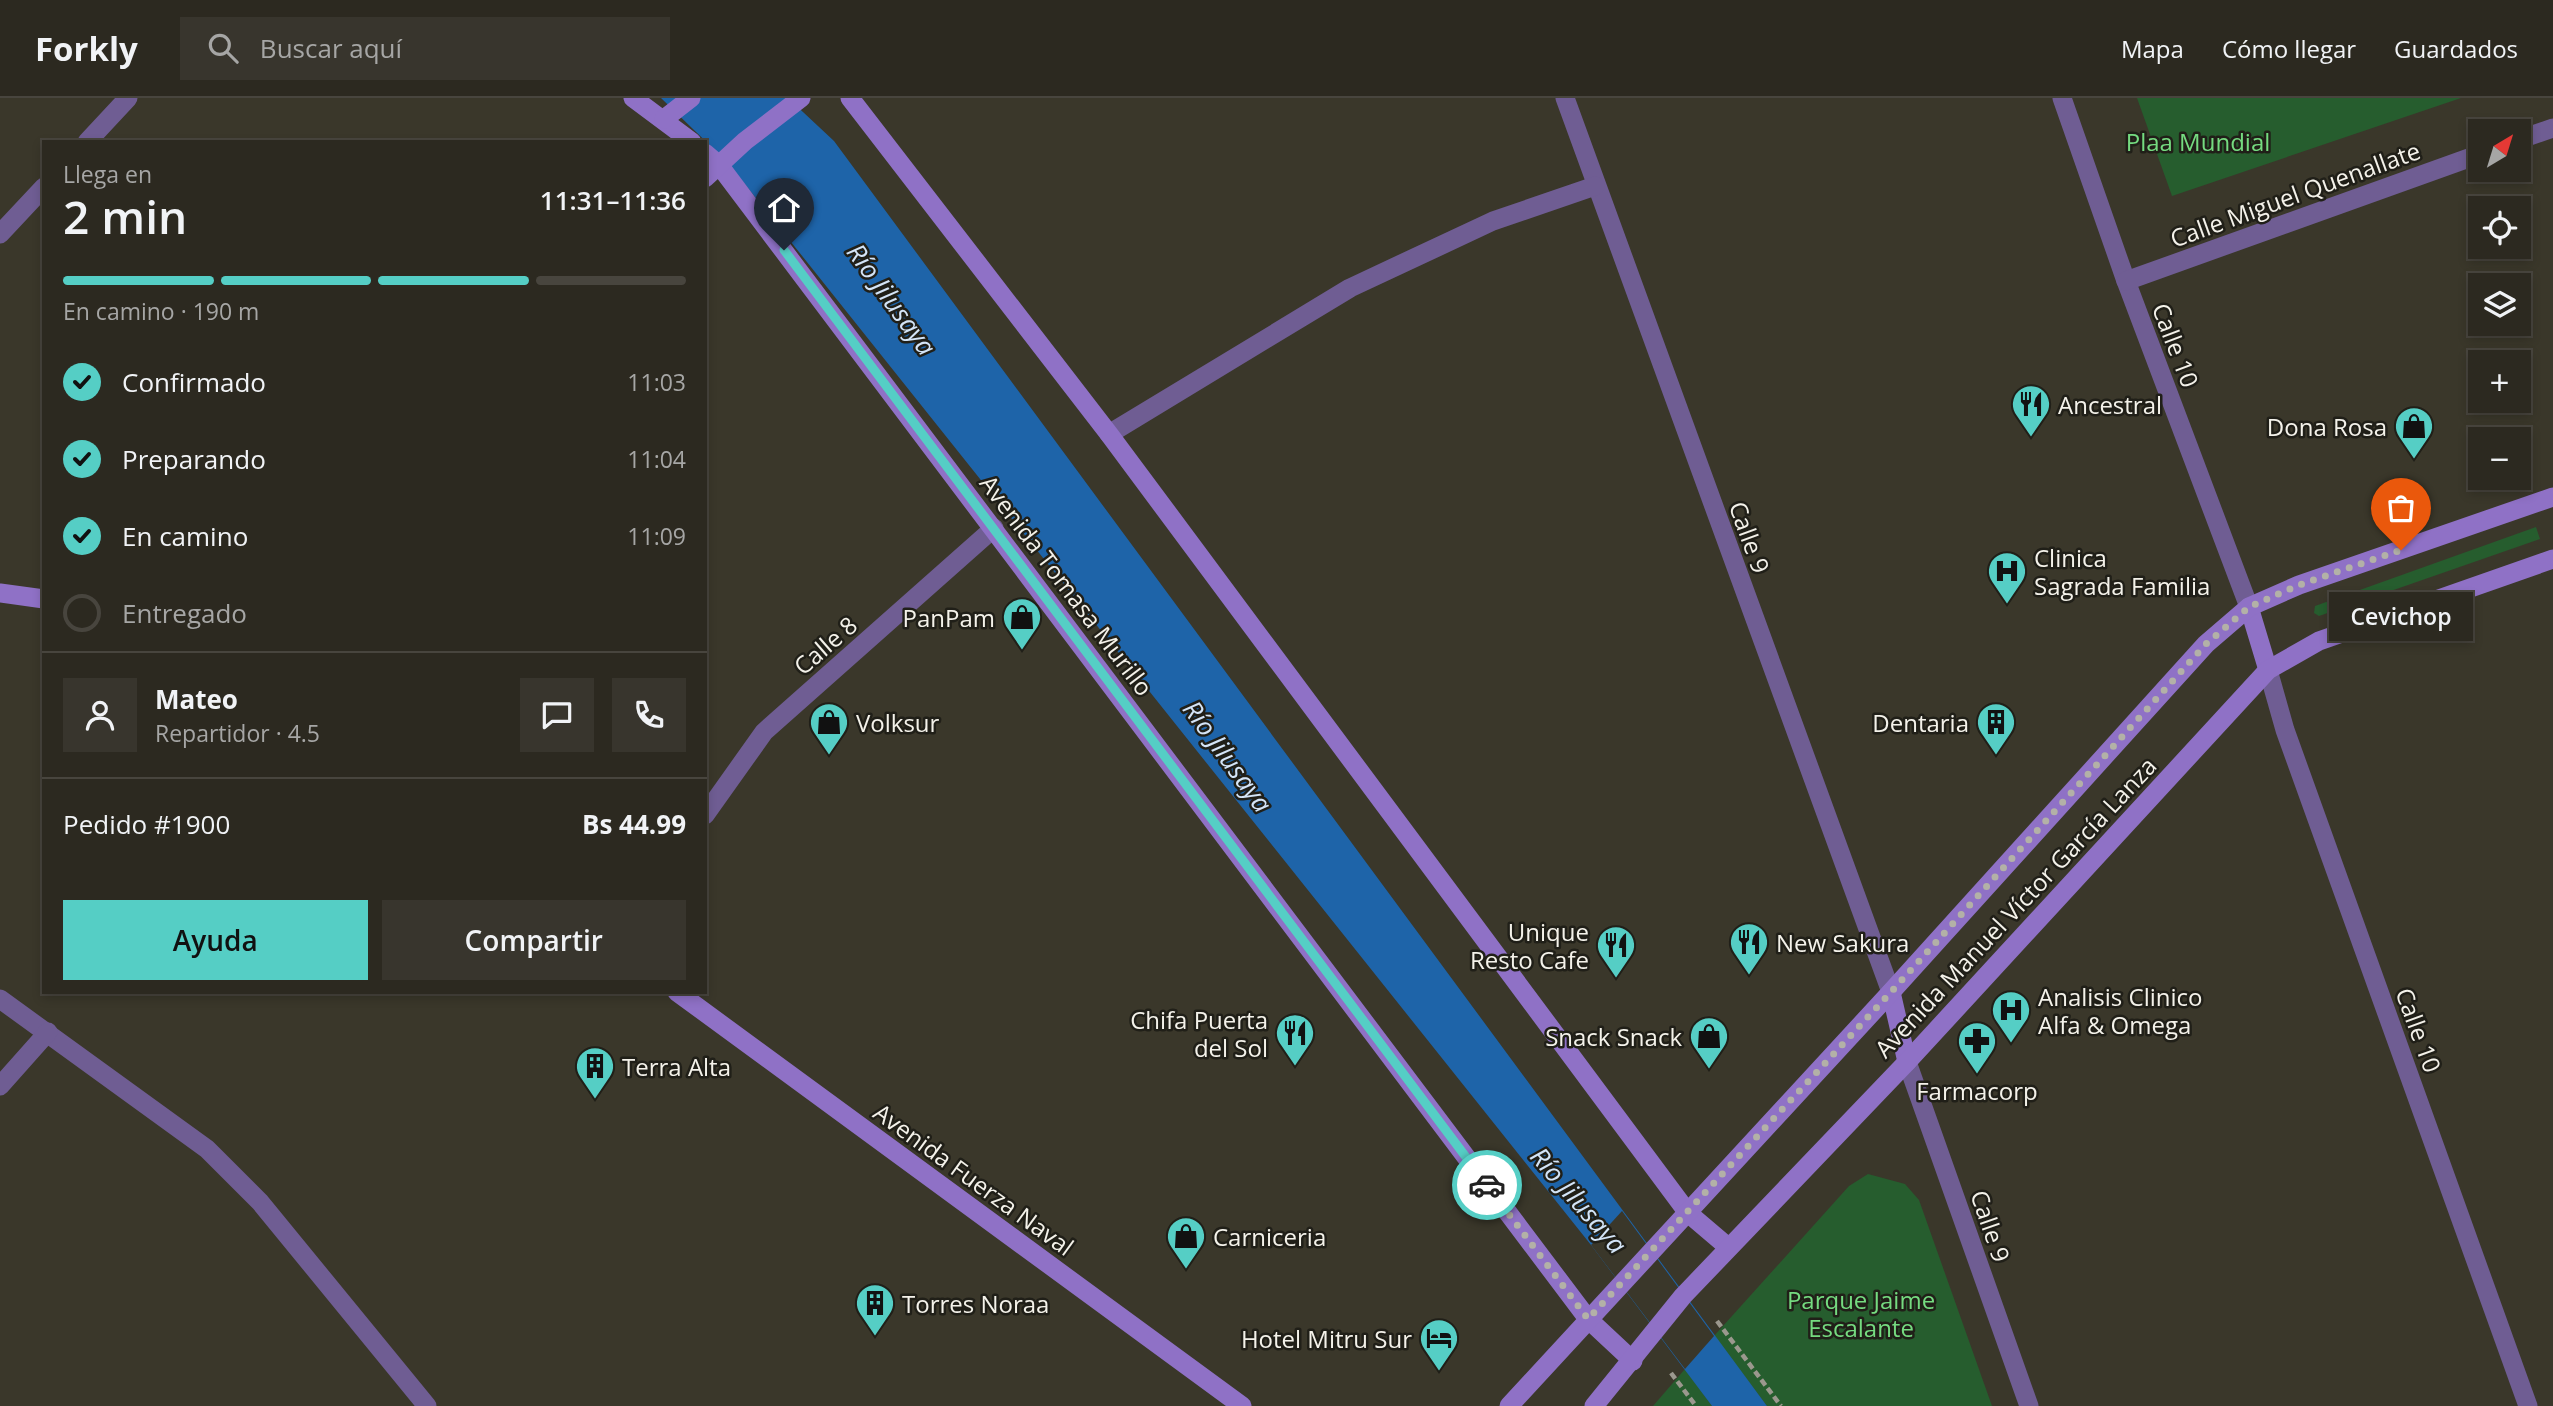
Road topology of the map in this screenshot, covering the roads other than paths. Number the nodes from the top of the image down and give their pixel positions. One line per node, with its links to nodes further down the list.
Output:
1 (128, 98): 11 (street)
2 (633, 98): 8 (main road)
3 (691, 98): 8 (main road)
4 (850, 98): 19 (main road)
5 (1565, 98): 15 (street, Calle 9)
6 (2062, 98): 18 (street, Calle 10)
7 (796, 102): 14 (main road)
8 (664, 119): 12 (main road)
9 (2553, 128): 10 (street)
10 (2531, 136)
11 (89, 140)
12 (690, 140)
13 (2468, 158): 18 (street, Calle Miguel Quenallate)
14 (710, 165): 21 (main road, Avenida Tomasa Murillo)
15 (1595, 186): 19 (street); 28 (street, Calle 9)
16 (42, 189): 17 (street)
17 (0, 234)
18 (2126, 281): 25 (street, Calle 10)
19 (1109, 434): 34 (main road)
20 (2553, 497): 25 (main road, Avenida Manuel Víctor García Lanza)
21 (994, 528): 27 (street, Calle 8); 36 (main road, Avenida Tomasa Murillo)
22 (2553, 559): 26 (main road, Avenida Manuel Víctor García Lanza)
23 (0, 593): 24 (main road)
24 (42, 599)
25 (2249, 607): 26 (main road); 28 (main road, Avenida Manuel Víctor García Lanza)
26 (2268, 670): 32 (main road, Avenida Manuel Víctor García Lanza); 43 (street, Calle 10)
27 (707, 812)
28 (1891, 992): 32 (main road); 34 (main road, Avenida Manuel Víctor García Lanza)
29 (680, 994): 39 (main road, Avenida Fuerza Naval)
30 (0, 999): 31 (street)
31 (48, 1032): 33 (street); 38 (street)
32 (1908, 1062): 35 (main road, Avenida Manuel Víctor García Lanza); 42 (street, Calle 9)
33 (0, 1086)
34 (1688, 1213): 35 (main road); 36 (main road, Avenida Manuel Víctor García Lanza)
35 (1728, 1247): 37 (main road, Avenida Manuel Víctor García Lanza)
36 (1588, 1319): 37 (main road, Avenida Tomasa Murillo); 40 (main road, Avenida Manuel Víctor García Lanza)
37 (1633, 1361): 41 (main road, Avenida Manuel Víctor García Lanza)
38 (427, 1406)
39 (1242, 1406)
40 (1508, 1406)
41 (1594, 1406)
42 (2029, 1406)
43 (2528, 1406)

